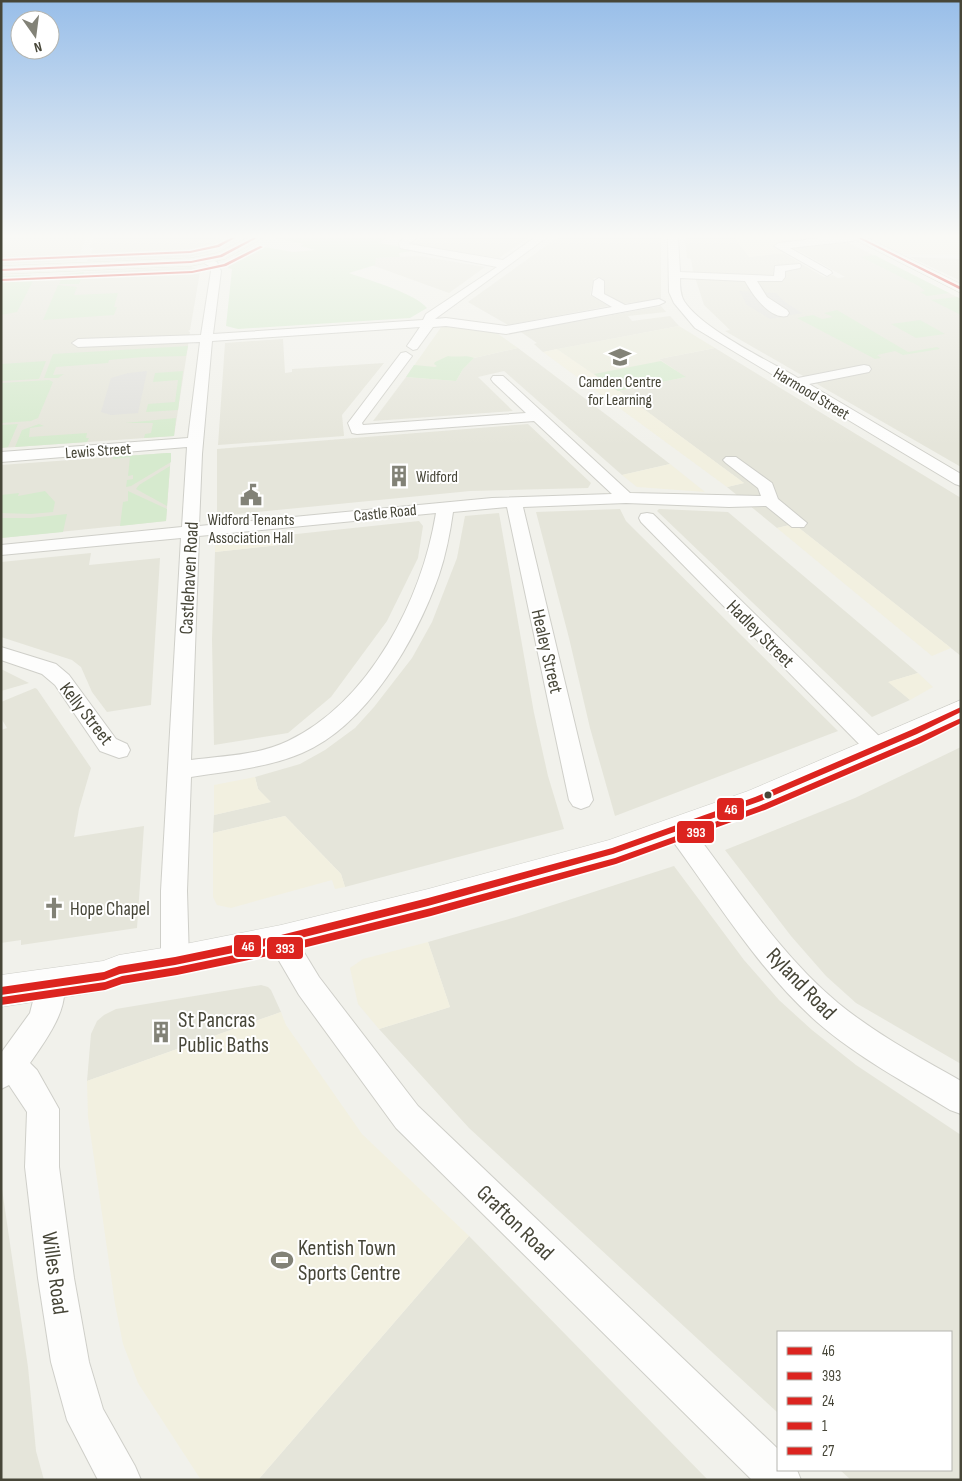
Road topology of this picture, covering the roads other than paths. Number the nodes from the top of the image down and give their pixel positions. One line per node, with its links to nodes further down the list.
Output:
1 (211, 307): 9 (street, Castlehaven Road)
2 (444, 307): 8 (street)
3 (627, 307): 6 (street)
4 (683, 307): 13 (street, Harmood Street)
5 (772, 307): 7 (street)
6 (622, 308): 8 (street)
7 (783, 313)
8 (427, 324): 9 (street); 14 (street)
9 (207, 338): 10 (street); 15 (street, Castlehaven Road)
10 (78, 343)
11 (864, 369): 13 (street)
12 (498, 379): 14 (street)
13 (796, 383): 18 (street, Harmood Street)
14 (538, 416): 19 (street)
15 (195, 442): 16 (street, Lewis Street); 25 (street, Castlehaven Road)
16 (1, 457)
17 (731, 460): 20 (street)
18 (961, 481)
19 (626, 498): 20 (street, Castle Road); 21 (street, Castle Road)
20 (770, 501): 24 (street)
21 (514, 502): 22 (street, Castle Road); 32 (street, Healey Street)
22 (445, 507): 25 (street, Castle Road); 31 (street)
23 (647, 518): 29 (street, Hadley Street)
24 (798, 523)
25 (191, 532): 26 (street, Castle Road); 31 (street, Castlehaven Road)
26 (1, 550)
27 (1, 653): 30 (street, Kelly Street)
28 (961, 709): 29 (street)
29 (876, 747): 33 (street)
30 (119, 750)
31 (180, 770): 35 (street, Castlehaven Road)
32 (582, 800)
33 (678, 829): 34 (street); 39 (street, Ryland Road)
34 (281, 939): 35 (street); 41 (street, Grafton Road)
35 (176, 961): 36 (street)
36 (51, 985): 37 (street); 38 (street)
37 (1, 990)
38 (6, 1069): 40 (street, Willes Road)
39 (961, 1099)
40 (121, 1480)
41 (781, 1480)

